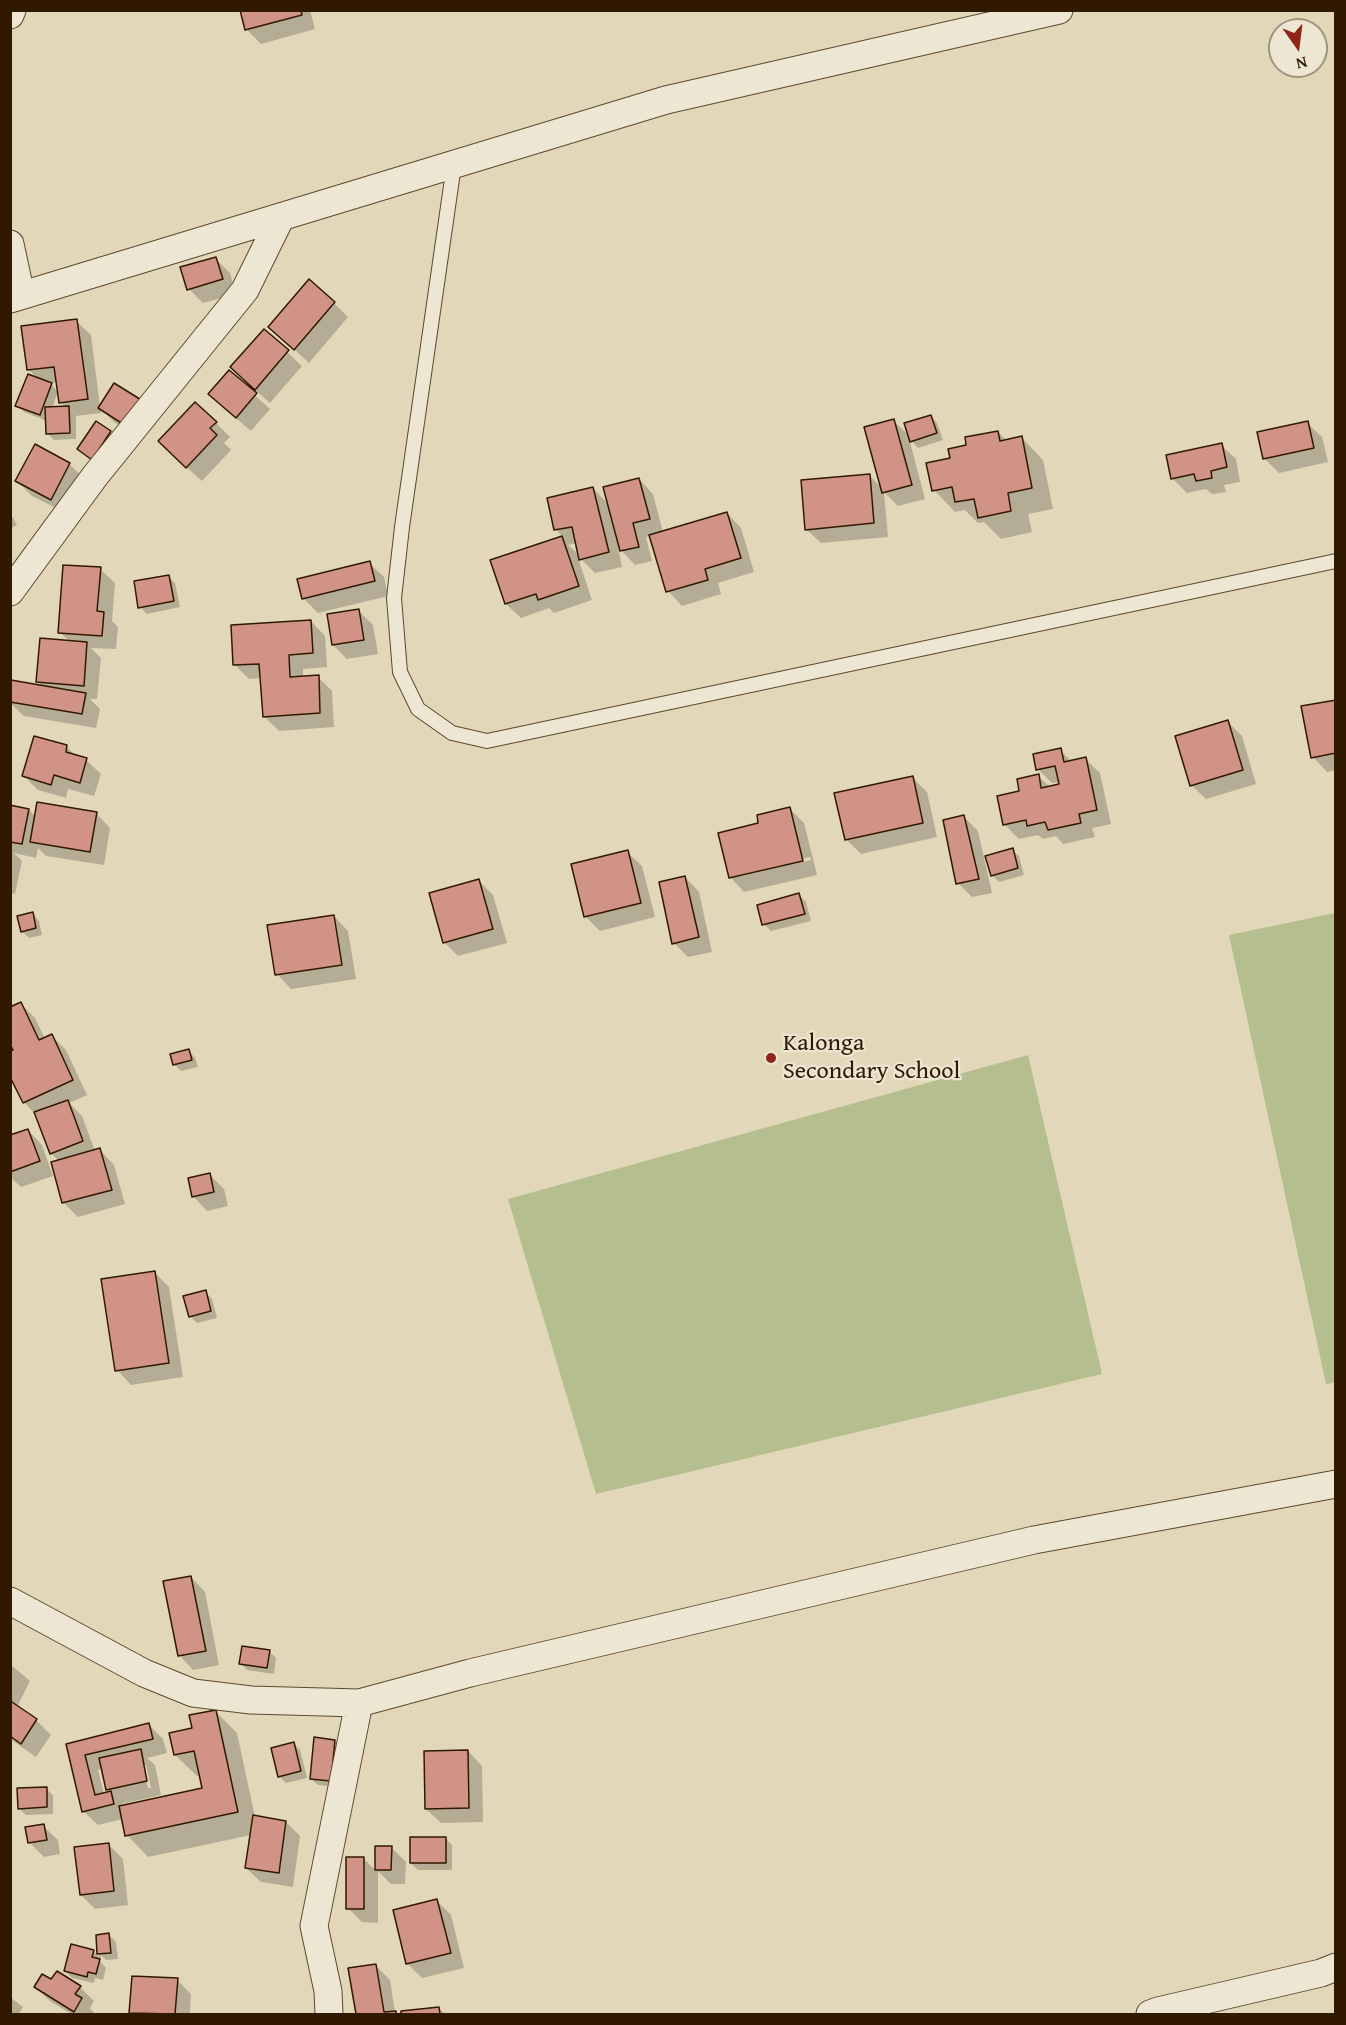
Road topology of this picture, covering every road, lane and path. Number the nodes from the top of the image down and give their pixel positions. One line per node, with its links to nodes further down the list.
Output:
1 (12, 10): 3 (street)
2 (1059, 10): 4 (street)
3 (10, 15)
4 (454, 165): 5 (street); 8 (lane)
5 (281, 217): 7 (street); 9 (street)
6 (10, 244): 7 (street)
7 (16, 297)
8 (1335, 561)
9 (10, 592)
10 (1335, 1484): 12 (street)
11 (10, 1601): 12 (street)
12 (359, 1703): 14 (street)
13 (1335, 1967): 15 (street)
14 (329, 2014)
15 (1150, 2014)

